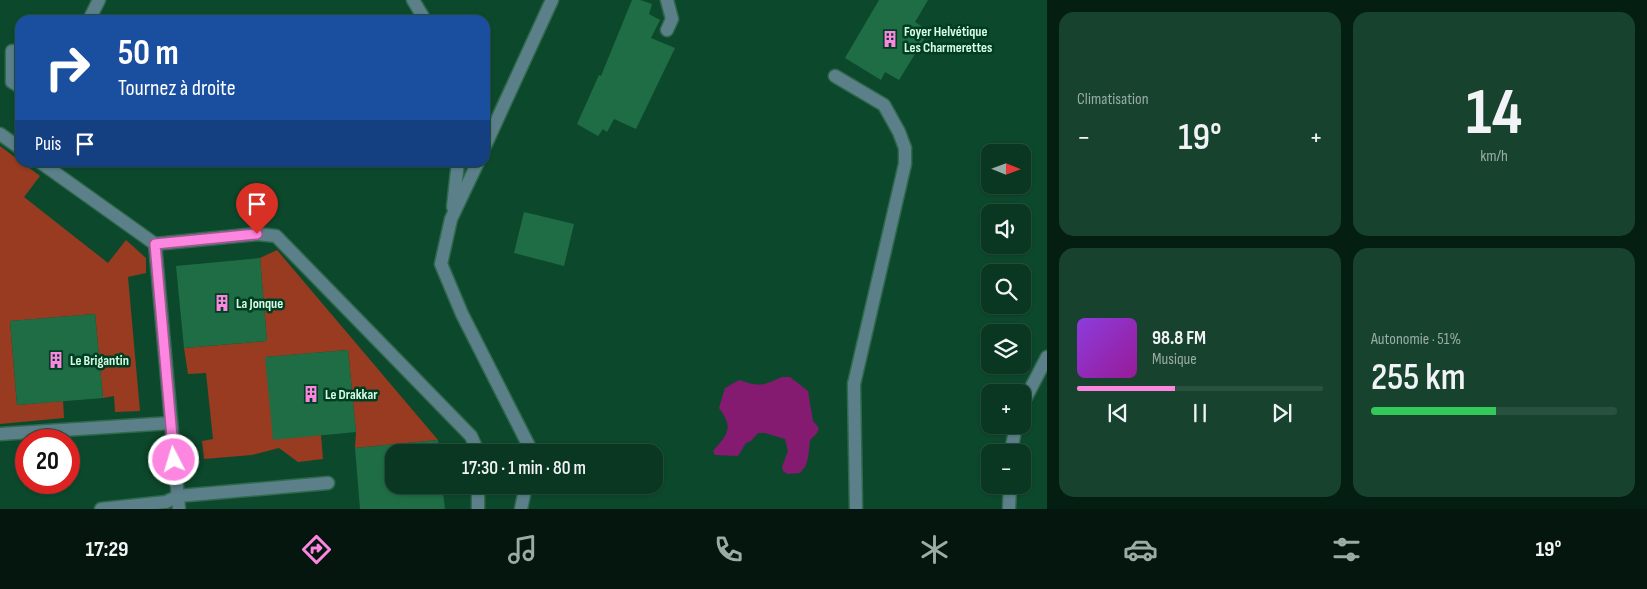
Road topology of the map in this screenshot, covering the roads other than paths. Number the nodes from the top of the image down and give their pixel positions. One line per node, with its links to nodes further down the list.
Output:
1 (99, 0): 5 (lane)
2 (413, 0): 6 (lane)
3 (552, 0): 12 (lane)
4 (668, 0): 7 (lane)
5 (92, 15)
6 (422, 15)
7 (667, 30)
8 (15, 52): 10 (lane)
9 (835, 76): 34 (lane)
10 (15, 84)
11 (0, 134): 13 (lane)
12 (490, 135)
13 (15, 144)
14 (47, 167): 18 (lane)
15 (457, 167): 17 (lane)
16 (476, 167): 17 (lane)
17 (452, 220): 24 (lane)
18 (155, 244): 21 (lane); 23 (lane)
19 (1047, 358): 20 (lane)
20 (1031, 388)
21 (171, 423): 22 (lane); 29 (lane)
22 (0, 434)
23 (474, 444)
24 (528, 444)
25 (328, 483): 29 (lane)
26 (478, 494): 32 (lane)
27 (524, 494): 33 (lane)
28 (1010, 494): 35 (lane)
29 (178, 503): 30 (lane)
30 (120, 508): 31 (lane)
31 (101, 509)
32 (478, 509)
33 (521, 509)
34 (856, 509)
35 (1010, 509)

